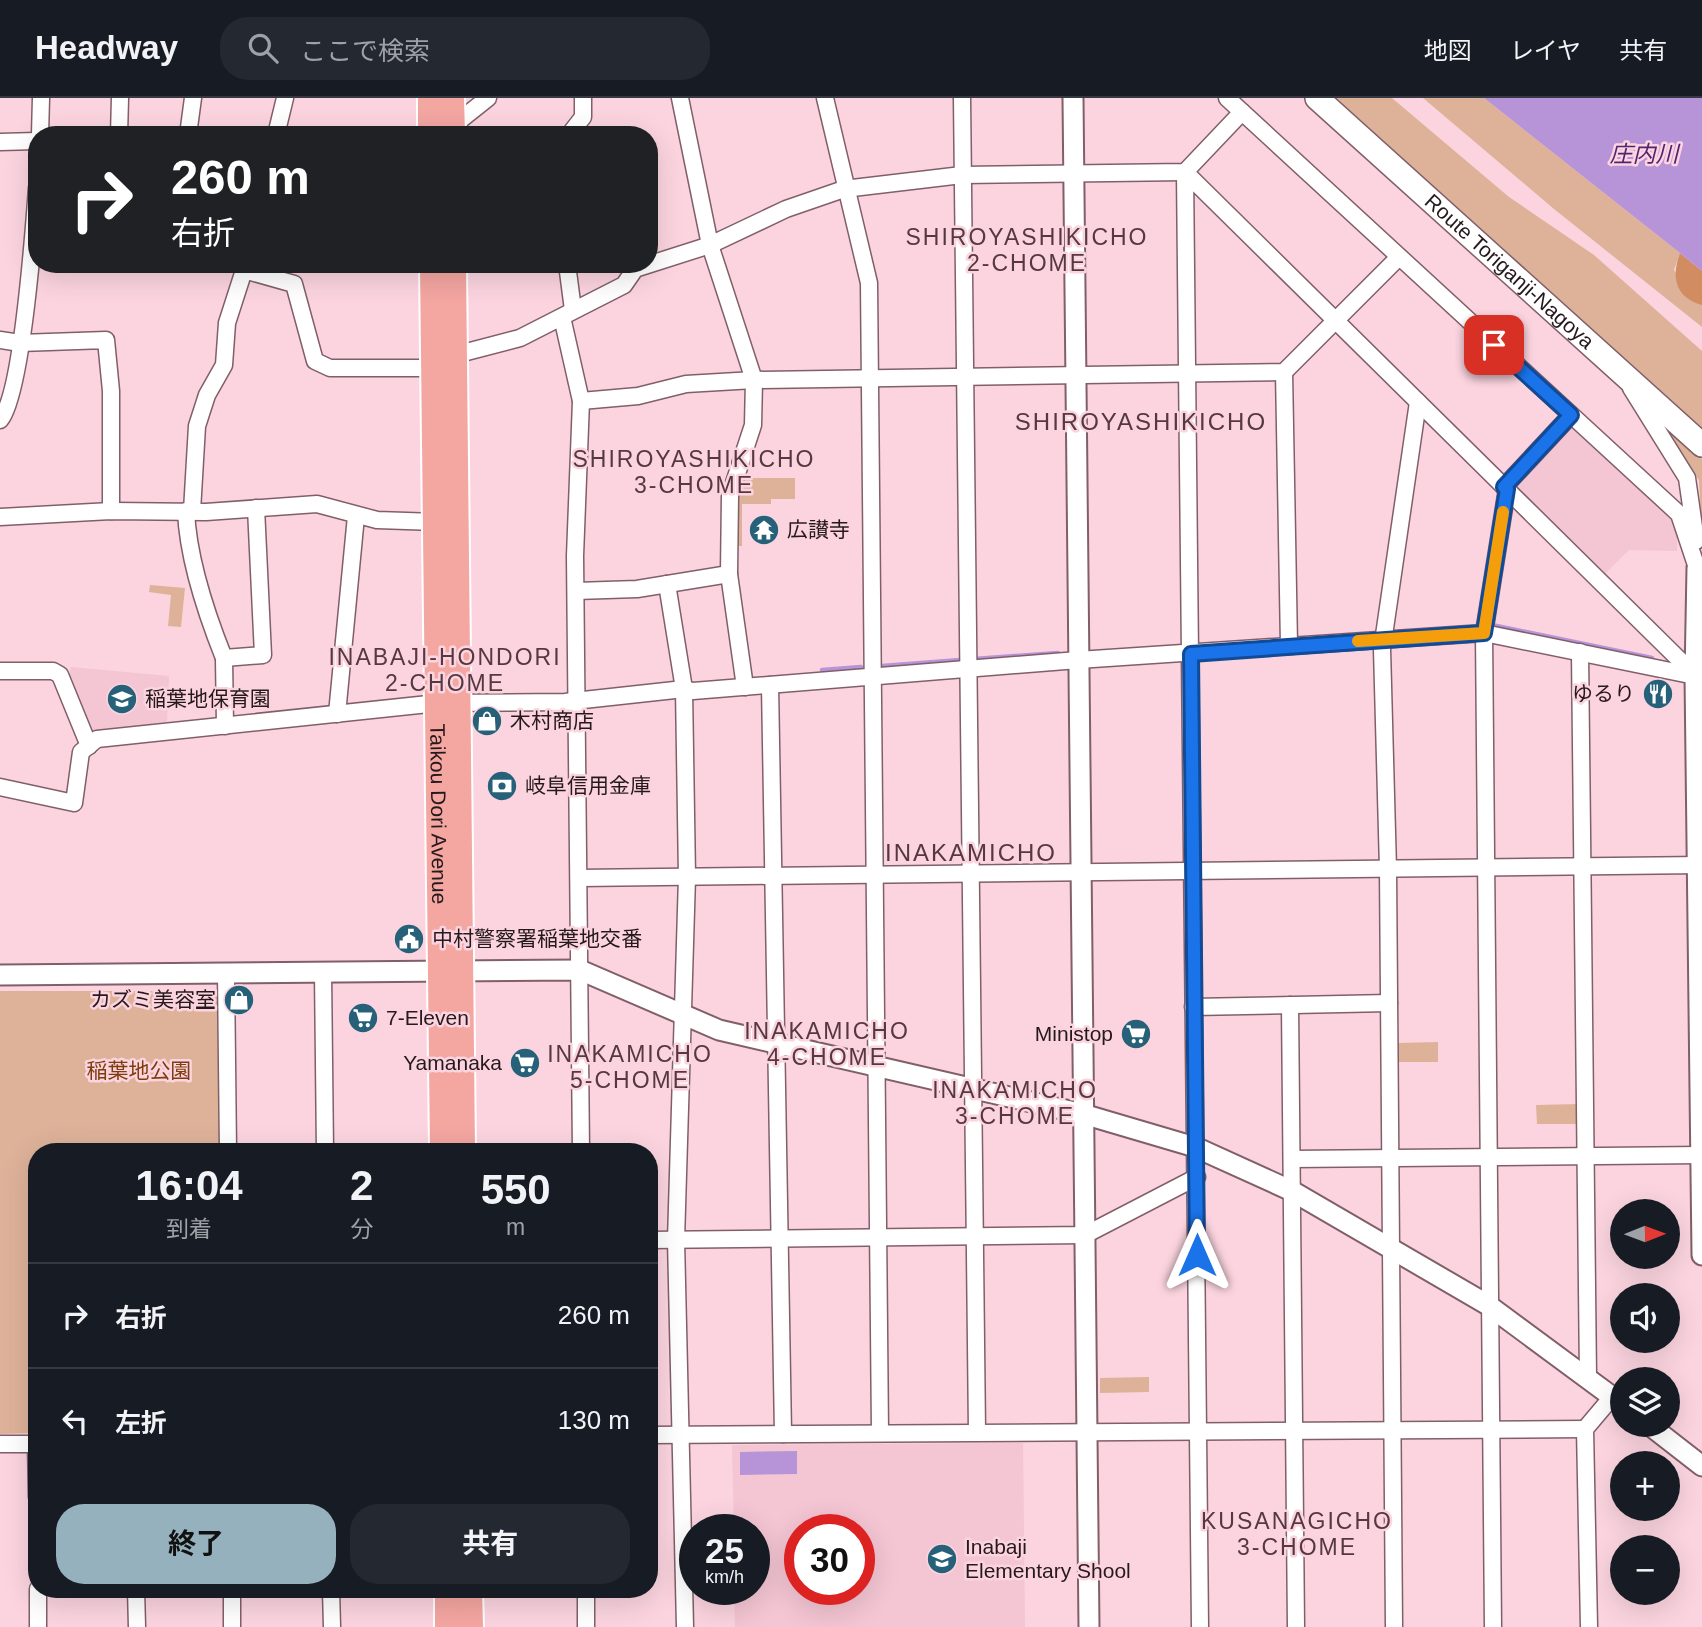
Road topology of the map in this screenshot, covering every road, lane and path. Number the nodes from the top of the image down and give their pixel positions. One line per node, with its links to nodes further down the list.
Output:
1 (41, 98): 16 (street)
2 (120, 98): 17 (street)
3 (193, 98): 18 (street)
4 (285, 98): 19 (street)
5 (430, 98): 20 (main road)
6 (452, 98): 21 (main road)
7 (488, 98): 22 (street)
8 (583, 98): 23 (street)
9 (680, 98): 30 (street)
10 (825, 98): 29 (street)
11 (962, 98): 28 (street)
12 (1073, 98): 27 (street)
13 (1227, 98): 15 (street)
14 (1317, 98): 45 (main road, Route Toriganji-Nagoya)
15 (1242, 112): 26 (street); 31 (street)
16 (40, 126)
17 (119, 126)
18 (189, 126)
19 (278, 126)
20 (441, 126)
21 (446, 126)
22 (453, 126)
23 (576, 126)
24 (28, 141): 25 (street)
25 (0, 142)
26 (1185, 172): 27 (street); 41 (street); 47 (street)
27 (1074, 173): 28 (street); 48 (street)
28 (962, 175): 29 (street); 49 (street)
29 (844, 189): 30 (street); 50 (street)
30 (710, 245): 32 (street); 51 (street)
31 (1399, 257): 41 (street); 54 (street)
32 (658, 262)
33 (30, 273): 43 (street)
34 (243, 273): 60 (street)
35 (262, 273): 44 (street)
36 (433, 273): 44 (main road, Taikou Dori Avenue)
37 (453, 273): 44 (main road, Taikou Dori Avenue)
38 (566, 273): 40 (street)
39 (632, 273): 40 (street)
40 (568, 314): 44 (street); 52 (street)
41 (1336, 321): 46 (street); 53 (street)
42 (0, 340): 43 (street)
43 (20, 343): 55 (street); 59 (street)
44 (444, 362): 63 (main road, Taikou Dori Avenue); 84 (main road, Taikou Dori Avenue)
45 (1618, 368): 56 (main road, Route Toriganji-Nagoya); 64 (street)
46 (1284, 372): 47 (street); 71 (street)
47 (1189, 373): 48 (street); 73 (street)
48 (1075, 376): 49 (street); 75 (street)
49 (964, 377): 50 (street); 76 (street)
50 (869, 379): 51 (street); 78 (street)
51 (754, 380): 52 (street); 66 (street)
52 (581, 401): 68 (street)
53 (1418, 402): 57 (street); 70 (street)
54 (1571, 415): 57 (street); 65 (street)
55 (0, 420)
56 (1702, 445)
57 (1505, 488): 69 (street); 79 (street)
58 (256, 508): 60 (street); 61 (street); 74 (street)
59 (111, 511): 60 (street); 62 (street)
60 (189, 511): 74 (street)
61 (356, 516): 63 (street); 85 (street)
62 (0, 517)
63 (436, 522): 84 (main road, Taikou Dori Avenue)
64 (1699, 544): 65 (street)
65 (1697, 568): 79 (street)
66 (729, 574): 67 (street); 81 (street)
67 (667, 584): 68 (street); 82 (street)
68 (576, 591): 83 (street)
69 (1484, 633): 70 (street); 72 (street); 91 (street)
70 (1384, 639): 71 (street); 92 (street)
71 (1289, 645): 73 (street)
72 (1580, 652): 79 (street); 90 (street)
73 (1191, 654): 75 (street); 93 (street)
74 (224, 659): 86 (street)
75 (1078, 660): 76 (street); 94 (street)
76 (968, 669): 78 (street); 95 (street)
77 (0, 671): 87 (street)
78 (872, 677): 80 (street); 96 (street)
79 (1699, 679): 89 (street)
80 (770, 685): 81 (street); 97 (street)
81 (745, 687): 82 (street)
82 (684, 689): 83 (street); 98 (street)
83 (578, 700): 84 (street); 99 (street)
84 (448, 703): 85 (street); 102 (main road, Taikou Dori Avenue)
85 (337, 714): 86 (street)
86 (225, 726): 87 (street)
87 (89, 746): 88 (street)
88 (0, 787)
89 (1700, 865): 90 (street); 109 (street)
90 (1582, 867): 91 (street); 122 (street)
91 (1488, 868): 92 (street); 121 (street)
92 (1388, 869): 93 (street); 105 (street)
93 (1192, 871): 94 (street); 107 (street)
94 (1081, 872): 95 (street); 113 (street)
95 (971, 873): 96 (street); 112 (street)
96 (874, 874): 97 (street); 111 (street)
97 (774, 876): 98 (street); 110 (street)
98 (687, 877): 99 (street); 108 (street)
99 (579, 878): 100 (street)
100 (580, 970): 102 (street); 108 (street); 118 (street)
101 (323, 972): 102 (street); 103 (street); 115 (street)
102 (451, 972): 116 (main road, Taikou Dori Avenue); 117 (main road, Taikou Dori Avenue)
103 (226, 973): 104 (street); 114 (street)
104 (0, 975)
105 (1389, 1003): 106 (street); 123 (street)
106 (1290, 1005): 107 (street); 124 (street)
107 (1193, 1007): 119 (street)
108 (683, 1015): 110 (street); 132 (street)
109 (1701, 1027): 120 (street)
110 (776, 1046): 111 (street); 130 (street)
111 (876, 1068): 112 (street); 128 (street)
112 (973, 1089): 113 (street); 129 (street)
113 (1083, 1114): 119 (street); 127 (street)
114 (228, 1143)
115 (325, 1143)
116 (442, 1143)
117 (462, 1143)
118 (581, 1143)
119 (1195, 1147): 125 (street); 126 (street)
120 (1702, 1155): 122 (street); 134 (street)
121 (1488, 1156): 122 (street); 123 (street); 135 (street)
122 (1586, 1156): 136 (street)
123 (1390, 1157): 124 (street); 133 (street)
124 (1292, 1159): 126 (street)
125 (1197, 1177): 127 (street); 143 (street)
126 (1292, 1191): 133 (street); 141 (street)
127 (1085, 1235): 129 (street); 145 (street)
128 (878, 1237): 129 (street); 130 (street); 146 (street)
129 (975, 1237): 144 (street)
130 (780, 1238): 132 (street); 147 (street)
131 (658, 1240): 132 (street)
132 (676, 1240): 149 (street)
133 (1391, 1248): 135 (street); 142 (street)
134 (1702, 1255)
135 (1488, 1305): 136 (street); 139 (street)
136 (1588, 1378): 137 (street)
137 (1610, 1395)
138 (1610, 1407): 140 (street)
139 (1492, 1429): 140 (street); 142 (street); 173 (street)
140 (1585, 1429): 174 (street)
141 (1295, 1430): 142 (street); 143 (street); 171 (street)
142 (1392, 1430): 172 (street)
143 (1199, 1431): 145 (street); 170 (street)
144 (977, 1432): 145 (street); 146 (street)
145 (1087, 1432): 169 (street)
146 (880, 1433): 147 (street)
147 (783, 1434): 149 (street)
148 (658, 1435): 149 (street)
149 (681, 1435): 168 (street)
150 (1665, 1437): 153 (street)
151 (0, 1444): 152 (street)
152 (28, 1444)
153 (1702, 1466)
154 (38, 1598): 161 (street)
155 (136, 1598): 162 (street)
156 (232, 1598): 163 (street)
157 (331, 1598): 164 (street)
158 (447, 1598): 165 (main road)
159 (470, 1598): 166 (main road)
160 (586, 1598): 167 (street)
161 (38, 1627)
162 (137, 1627)
163 (232, 1627)
164 (332, 1627)
165 (447, 1627)
166 (471, 1627)
167 (586, 1627)
168 (685, 1627)
169 (1089, 1627)
170 (1200, 1627)
171 (1296, 1627)
172 (1394, 1627)
173 (1493, 1627)
174 (1588, 1627)

